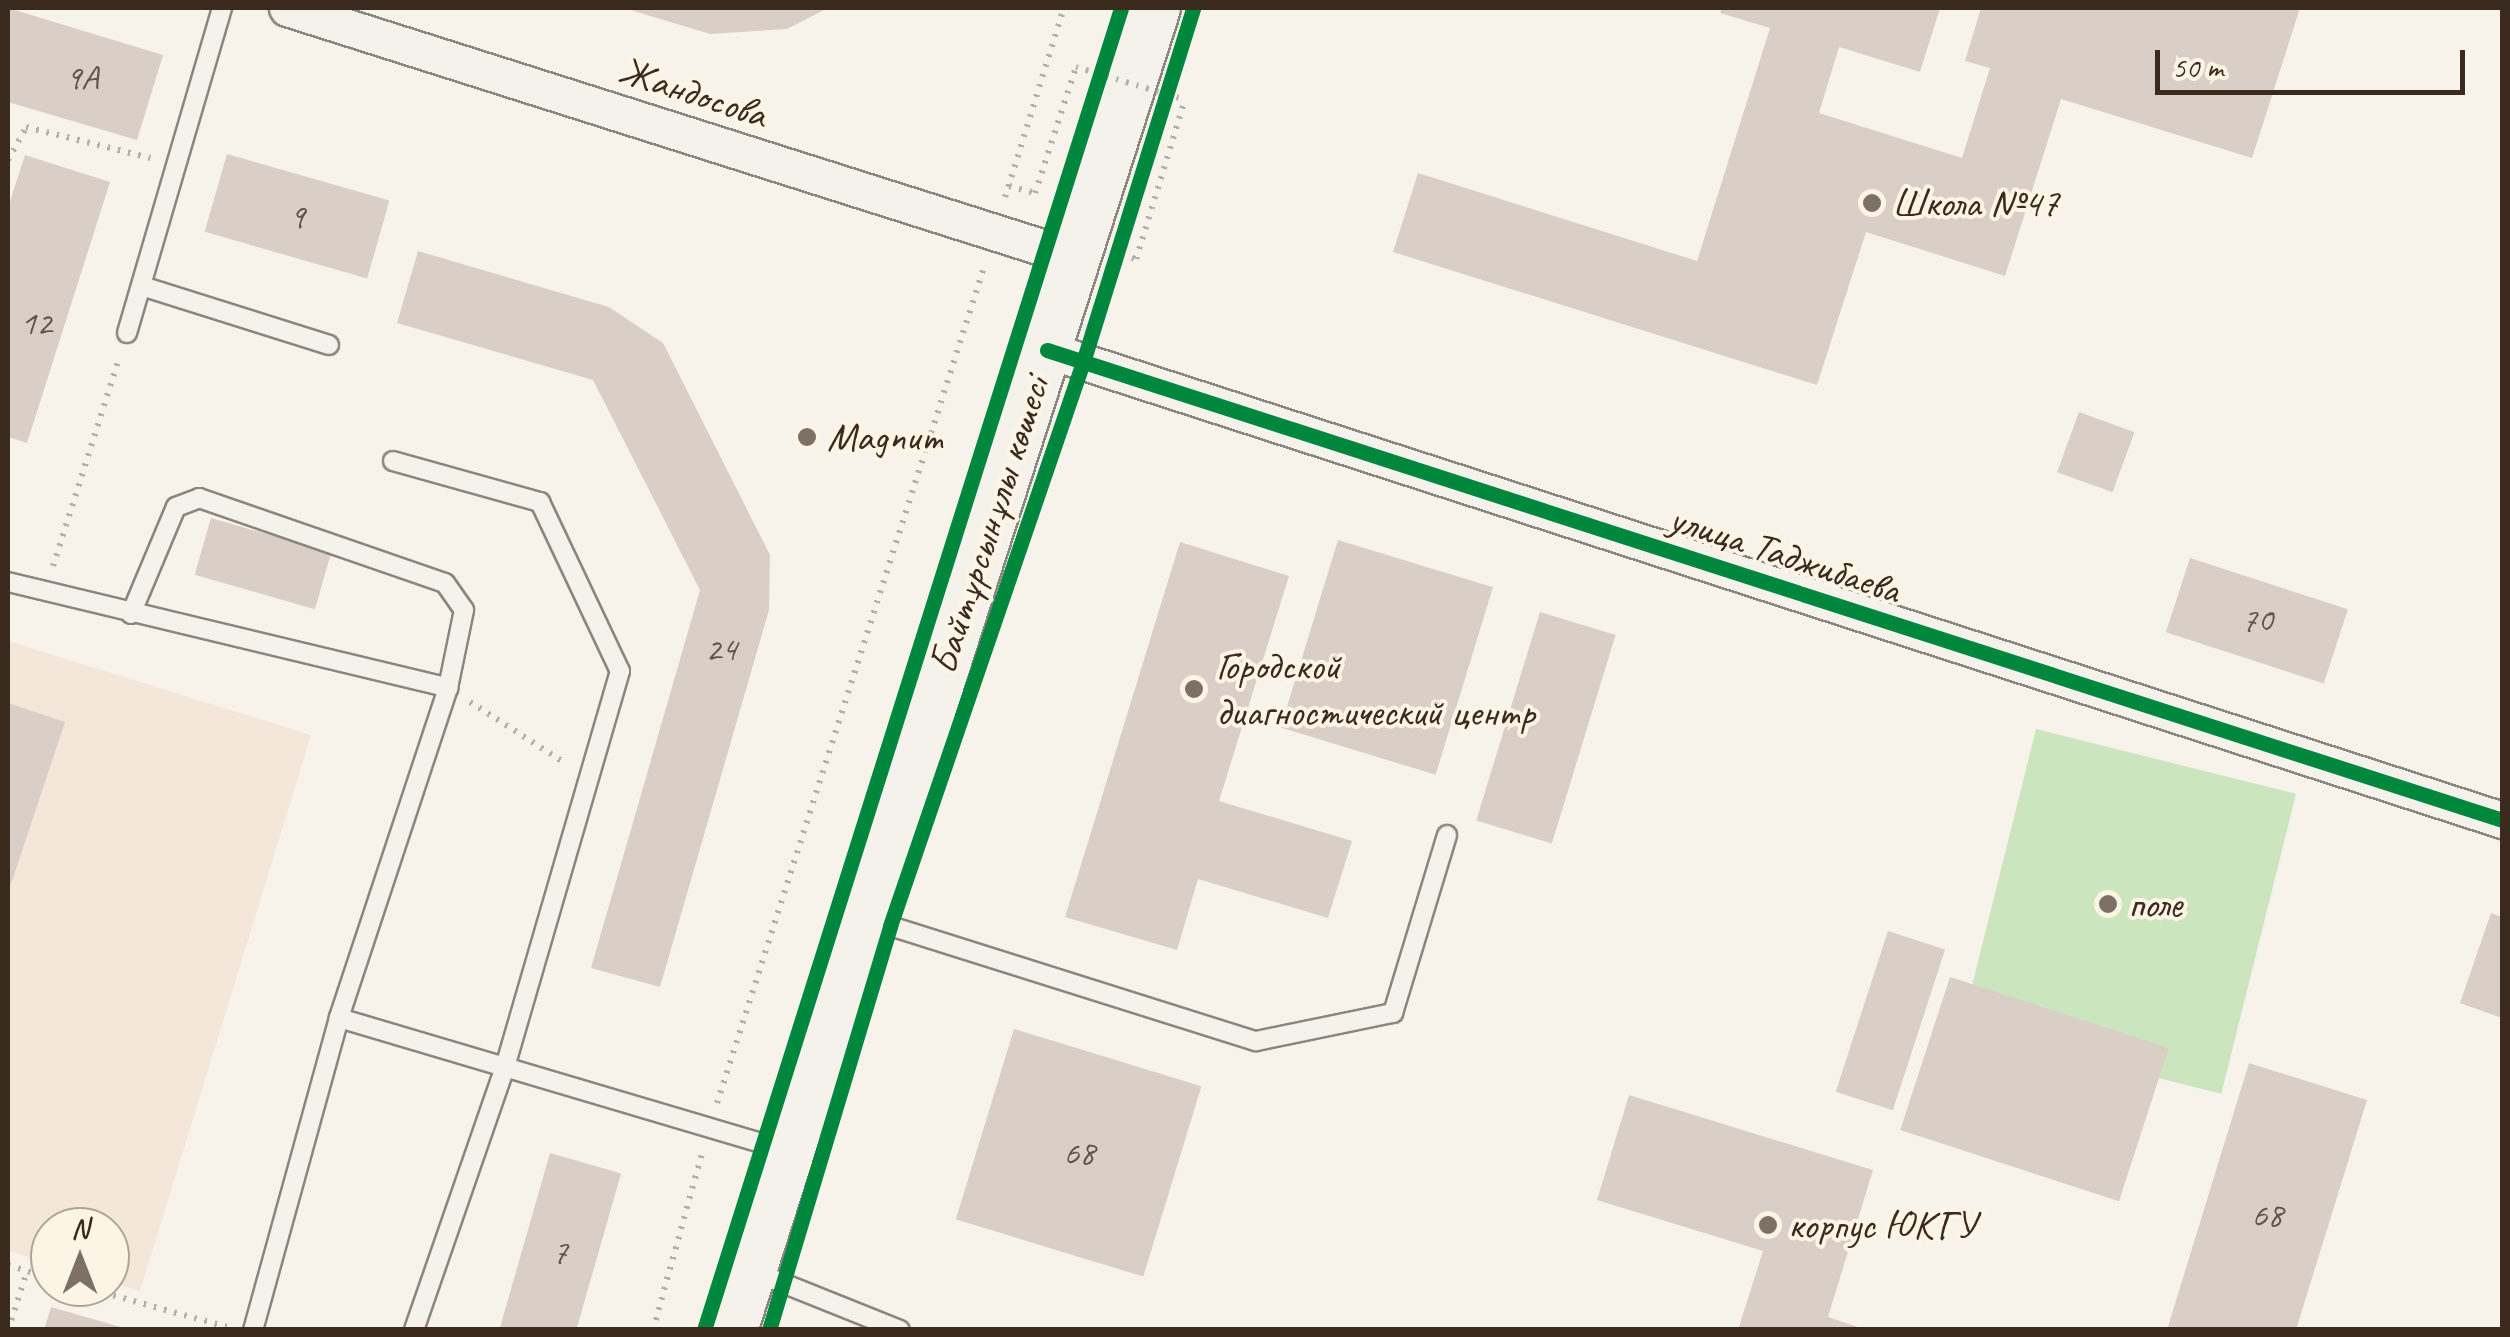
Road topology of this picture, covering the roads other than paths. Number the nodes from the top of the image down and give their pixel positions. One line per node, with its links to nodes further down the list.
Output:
1 (222, 8): 5 (lane)
2 (287, 8): 4 (street, Жандосова)
3 (1156, 8): 4 (main road)
4 (1092, 264): 8 (main road, Байтұрсынұлы көшесі)
5 (142, 286): 6 (lane); 7 (lane)
6 (127, 334)
7 (329, 345)
8 (1046, 350): 13 (street, улица Таджибаева); 15 (main road, Байтұрсынұлы көшесі)
9 (392, 461): 17 (lane)
10 (8, 582): 11 (lane)
11 (130, 614): 12 (lane); 12 (lane)
12 (448, 688): 16 (lane)
13 (2502, 820)
14 (1447, 835): 15 (lane)
15 (860, 917): 18 (main road, Байтұрсынұлы көшесі)
16 (338, 1018): 17 (lane); 20 (lane)
17 (505, 1066): 18 (lane); 21 (lane)
18 (785, 1150): 19 (main road, Байтұрсынұлы көшесі)
19 (750, 1270): 22 (main road, Байтұрсынұлы көшесі); 23 (lane)
20 (252, 1330)
21 (414, 1330)
22 (732, 1330)
23 (900, 1330)

